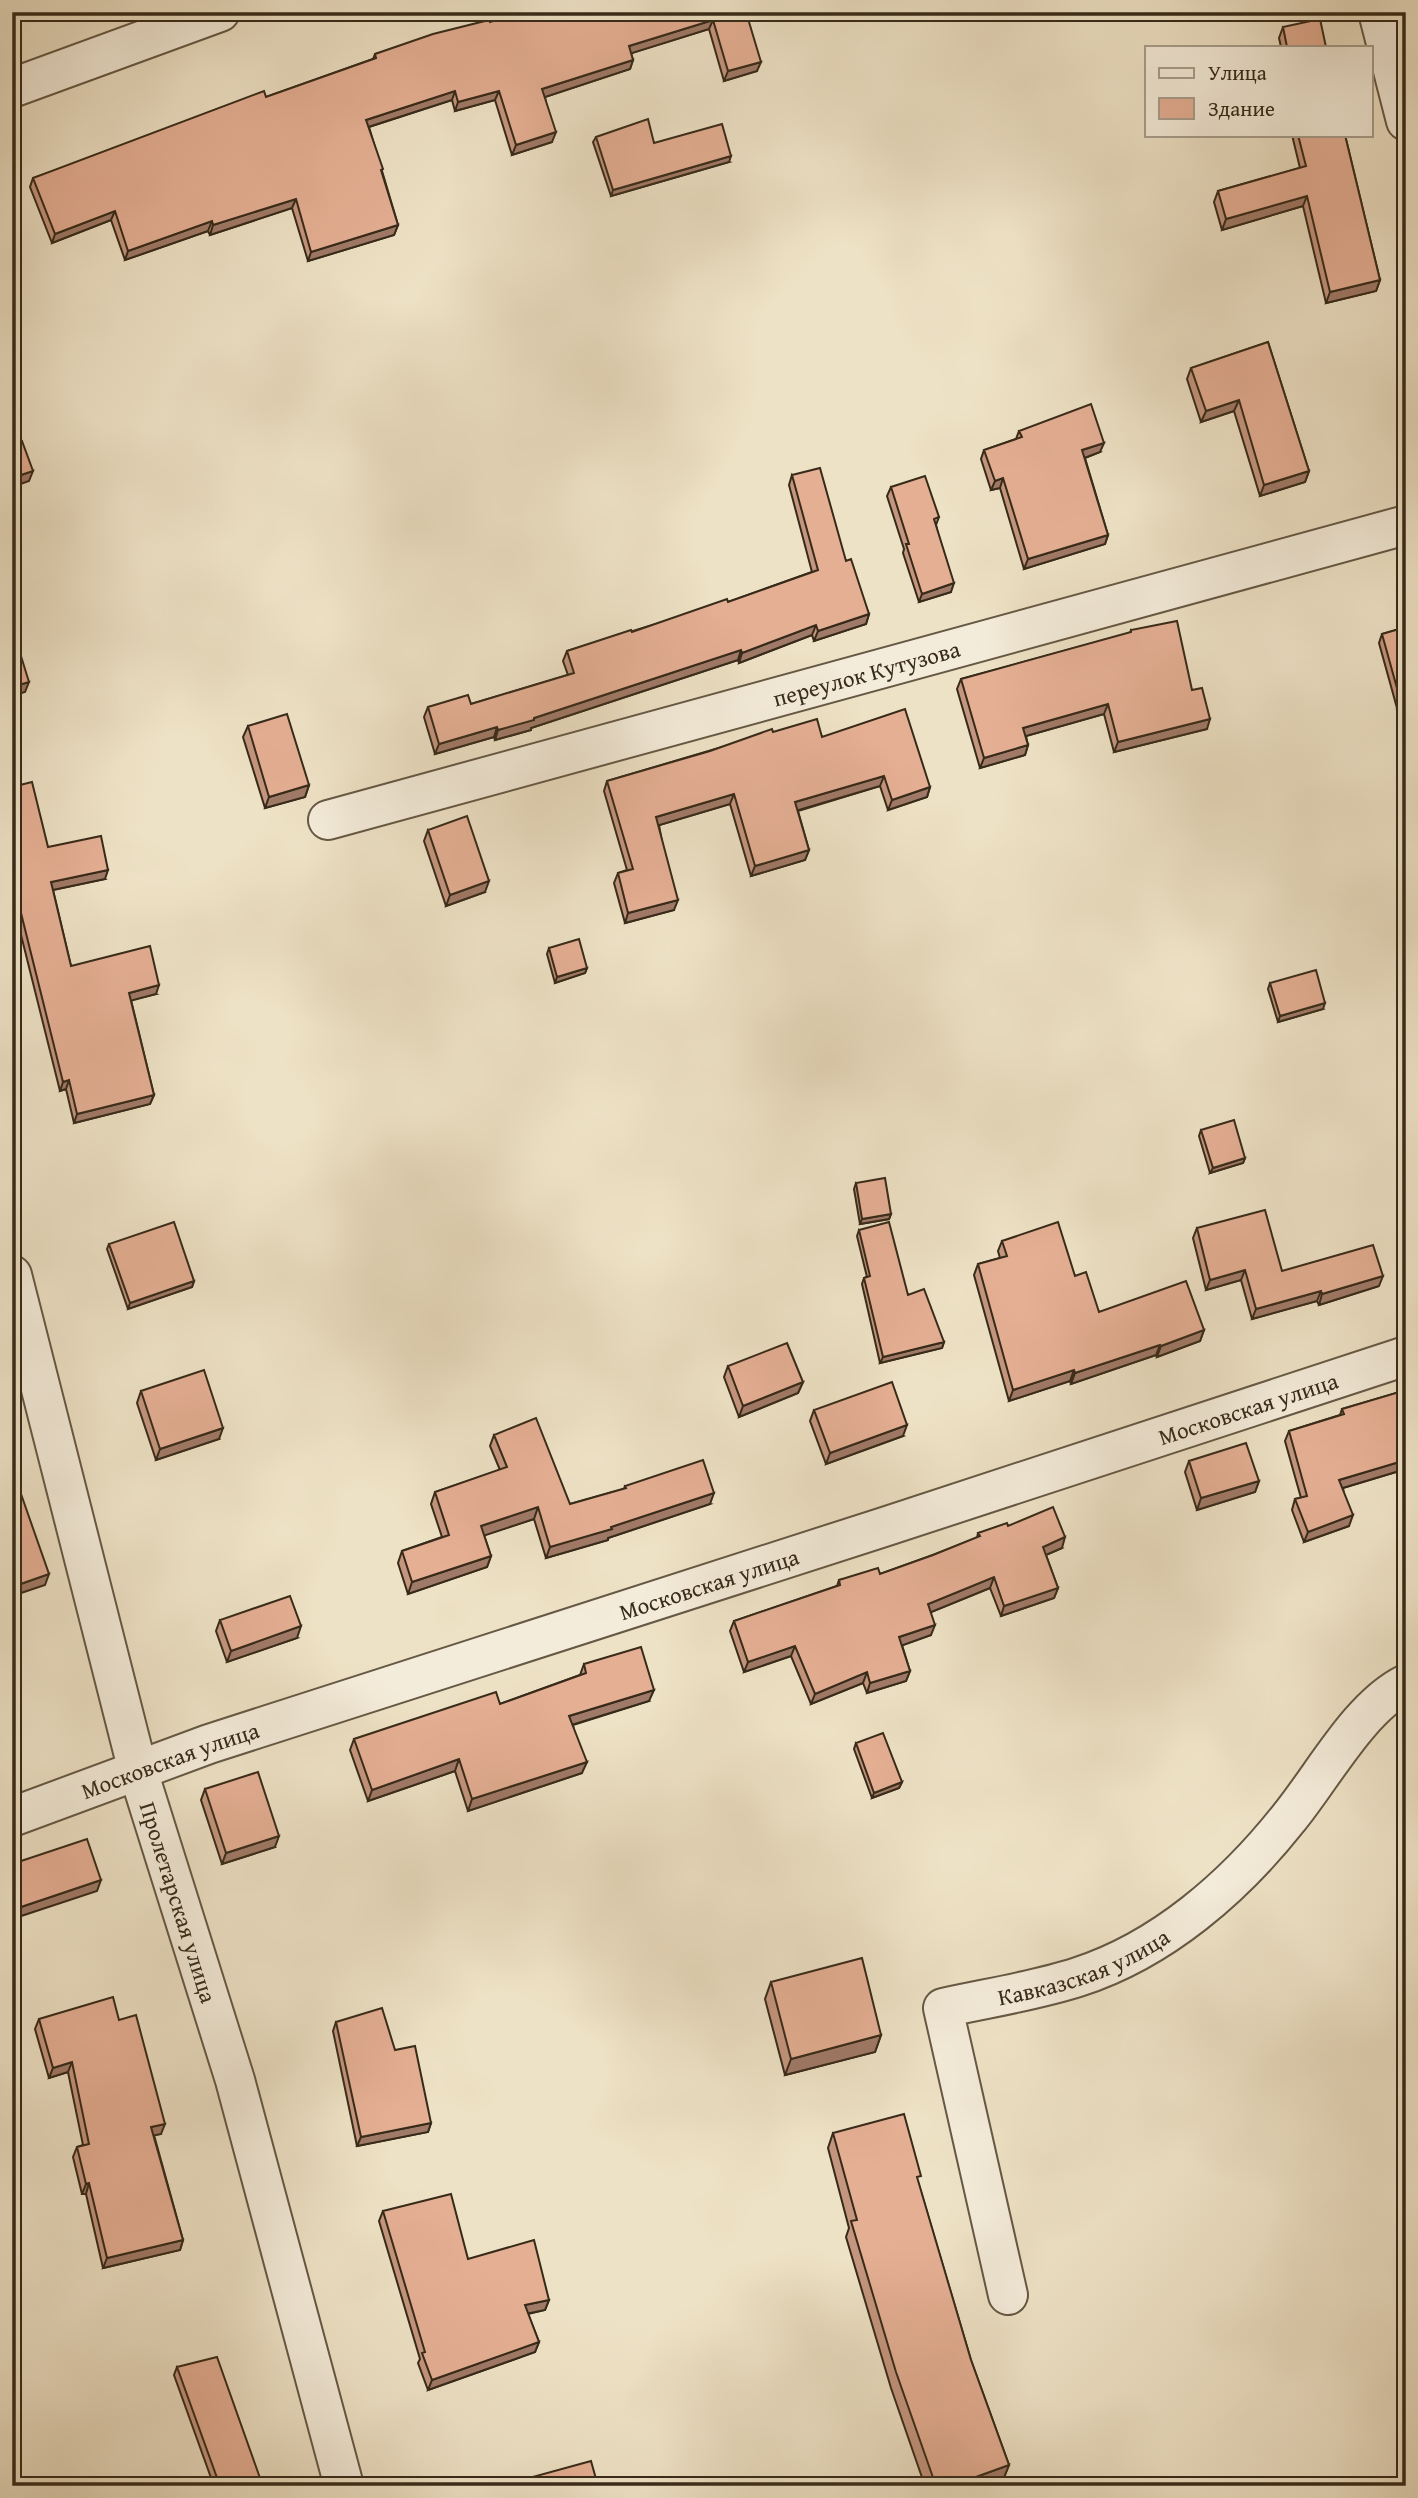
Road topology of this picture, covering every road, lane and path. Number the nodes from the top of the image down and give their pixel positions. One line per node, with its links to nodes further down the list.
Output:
1 (220, 12): 3 (street)
2 (1378, 12): 4 (street)
3 (12, 88)
4 (1406, 121)
5 (1406, 525): 6 (street, переулок Кутузова)
6 (328, 820)
7 (12, 1275): 10 (street, Пролетарская улица)
8 (1406, 1356): 10 (street, Московская улица)
9 (1406, 1684): 12 (street, Кавказская улица)
10 (138, 1771): 11 (street, Московская улица); 13 (street, Пролетарская улица)
11 (12, 1817)
12 (1008, 2295)
13 (344, 2486)

